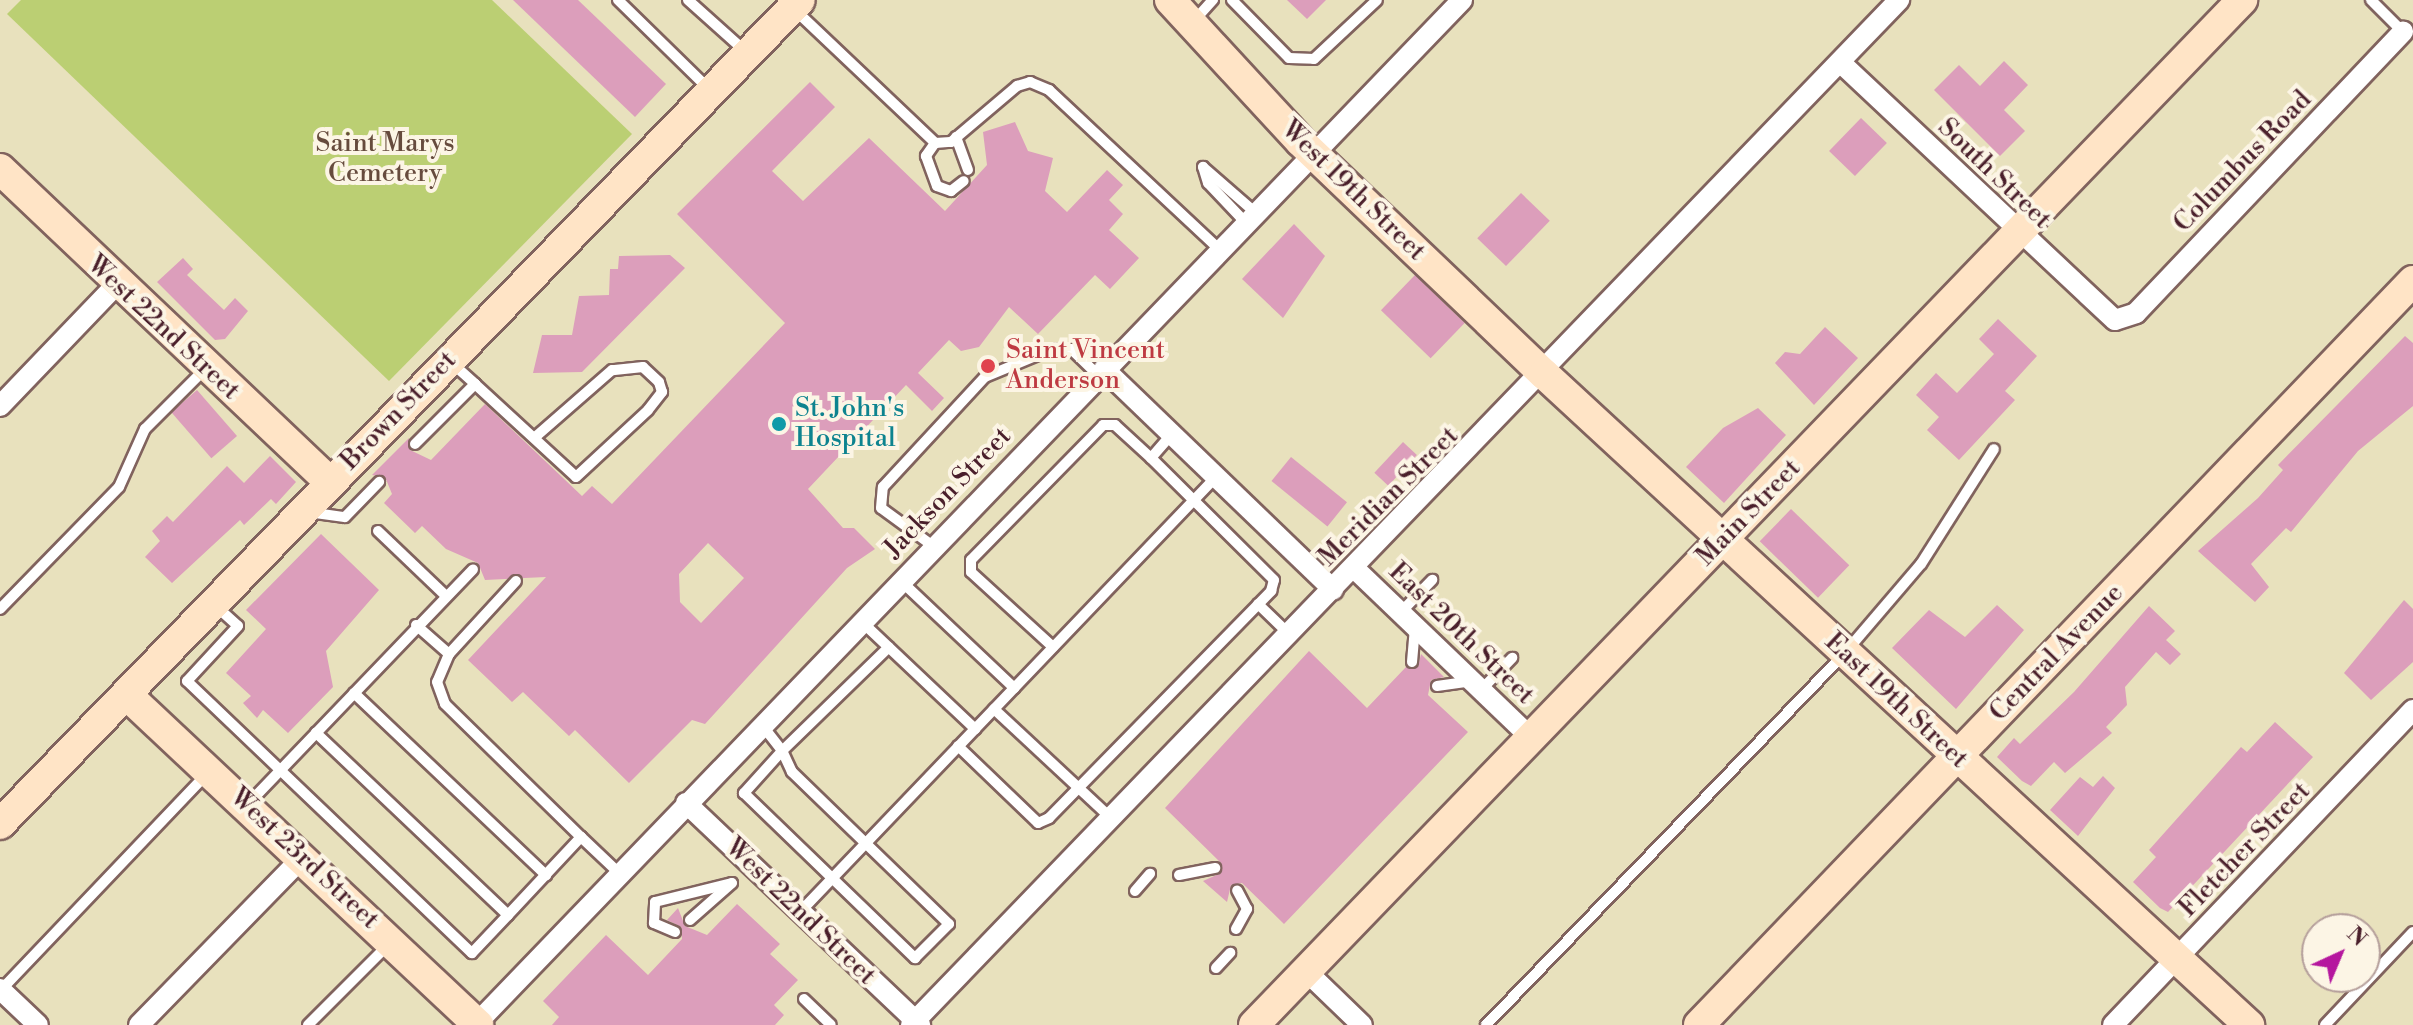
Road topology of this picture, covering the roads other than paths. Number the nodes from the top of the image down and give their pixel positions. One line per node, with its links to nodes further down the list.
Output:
1 (618, 0): 16 (lane)
2 (688, 0): 14 (lane)
3 (1170, 0): 12 (street, West 19th Street)
4 (1213, 0): 12 (lane)
5 (1232, 0): 6 (lane)
6 (1377, 0)
7 (1462, 0): 19 (street, Jackson Street)
8 (1899, 0): 15 (street, Meridian Street)
9 (2242, 0): 22 (street, Main Street)
10 (2371, 0): 13 (lane)
11 (796, 4): 14 (street, Brown Street); 18 (lane)
12 (1191, 23): 19 (street, West 19th Street)
13 (2403, 32): 26 (street, Columbus Road)
14 (748, 53): 16 (street, Brown Street)
15 (1840, 62): 22 (street, South Street); 30 (street, Meridian Street)
16 (710, 91): 27 (street, Brown Street)
17 (956, 137): 18 (lane); 18 (lane); 23 (lane)
18 (935, 143)
19 (1313, 155): 21 (street, Jackson Street); 30 (street, West 19th Street)
20 (4, 182): 25 (street, West 22nd Street)
21 (1251, 218): 21 (lane); 23 (street, Jackson Street)
22 (2018, 233): 26 (street, South Street); 44 (street, Main Street)
23 (1220, 250): 29 (street, Jackson Street)
24 (2413, 281): 79 (street, Central Avenue)
25 (116, 285): 28 (street, West 22nd Street); 32 (street)
26 (2115, 320)
27 (449, 359): 31 (lane); 40 (street, Brown Street)
28 (205, 369): 40 (street, West 22nd Street); 55 (lane)
29 (1101, 372): 33 (street); 45 (street, Jackson Street); 45 (lane)
30 (1544, 374): 44 (street, East 19th Street); 46 (street, Meridian Street)
31 (475, 384): 34 (lane); 35 (lane)
32 (0, 406)
33 (1172, 434): 37 (lane); 38 (street)
34 (534, 438): 34 (lane)
35 (415, 444)
36 (1994, 449): 63 (lane)
37 (1151, 458): 41 (lane); 61 (lane)
38 (1216, 477): 41 (lane); 51 (street)
39 (379, 482): 42 (lane)
40 (331, 483): 42 (street, Brown Street)
41 (1194, 500): 53 (lane); 61 (lane)
42 (302, 511): 54 (street, Brown Street)
43 (378, 531): 52 (lane)
44 (1722, 541): 63 (street, East 19th Street); 76 (street, Main Street)
45 (933, 546): 48 (street, Jackson Street)
46 (1354, 568): 51 (street, Meridian Street); 56 (street, East 20th Street)
47 (473, 569): 52 (lane)
48 (900, 580): 57 (street, Jackson Street); 68 (lane)
49 (1432, 580): 56 (lane)
50 (516, 581): 62 (lane)
51 (1333, 589): 59 (street, Meridian Street)
52 (444, 594): 58 (lane)
53 (1258, 604): 59 (lane); 82 (lane)
54 (214, 605): 70 (street, Brown Street); 81 (lane)
55 (0, 609)
56 (1408, 620): 65 (lane); 67 (street, East 20th Street)
57 (861, 621): 60 (lane); 73 (street, Jackson Street)
58 (416, 625): 62 (lane); 69 (lane)
59 (1289, 634): 85 (street, Meridian Street)
60 (889, 647): 74 (lane); 78 (lane)
61 (1053, 647): 68 (lane)
62 (449, 654): 87 (lane)
63 (1844, 654): 79 (street, East 19th Street); 121 (lane)
64 (1512, 658): 67 (lane)
65 (1412, 662)
66 (1437, 686): 67 (lane)
67 (1476, 686): 76 (street, East 20th Street)
68 (1014, 688): 71 (lane)
69 (354, 693): 75 (lane); 94 (lane)
70 (127, 695): 80 (street, West 23rd Street); 86 (street, Brown Street)
71 (994, 709): 74 (lane); 82 (lane)
72 (2413, 710): 108 (street, Fletcher Street)
73 (762, 725): 78 (lane); 83 (street, Jackson Street)
74 (975, 729): 77 (lane)
75 (316, 733): 81 (lane); 101 (lane)
76 (1531, 738): 110 (street, Main Street)
77 (958, 746): 82 (lane); 88 (lane)
78 (782, 751): 88 (lane); 96 (lane)
79 (1958, 758): 108 (street, East 19th Street); 122 (street, Central Avenue)
80 (210, 771): 84 (street, West 23rd Street); 111 (lane)
81 (279, 771): 84 (lane); 101 (lane)
82 (1079, 788): 85 (lane)
83 (686, 803): 90 (street, West 22nd Street); 92 (street, Jackson Street)
84 (246, 805): 89 (street, West 23rd Street)
85 (1110, 817): 114 (street, Meridian Street)
86 (0, 824)
87 (581, 837): 92 (lane); 94 (lane)
88 (866, 843): 96 (lane); 96 (lane)
89 (303, 857): 106 (street, West 23rd Street); 116 (street)
90 (750, 865): 97 (lane); 100 (street, West 22nd Street)
91 (1215, 868): 95 (lane)
92 (620, 874): 113 (street, Jackson Street)
93 (1150, 874): 99 (lane)
94 (546, 875): 101 (lane)
95 (1179, 875)
96 (832, 879): 100 (lane)
97 (732, 883): 102 (lane); 104 (lane)
98 (1237, 890): 103 (lane)
99 (1135, 891)
100 (800, 912): 114 (street, West 22nd Street)
101 (508, 915)
102 (690, 920)
103 (1236, 929)
104 (675, 932)
105 (2413, 932): 125 (lane)
106 (391, 941): 113 (street, West 23rd Street); 117 (lane)
107 (1230, 953): 109 (lane)
108 (2176, 959): 123 (street, Fletcher Street); 124 (street, East 19th Street)
109 (1216, 968)
110 (1305, 970): 119 (street, Main Street); 120 (street)
111 (0, 990): 115 (street)
112 (804, 999): 118 (lane)
113 (477, 1024)
114 (915, 1024)
115 (38, 1025)
116 (139, 1025)
117 (308, 1025)
118 (831, 1025)
119 (1254, 1025)
120 (1362, 1025)
121 (1486, 1025)
122 (1699, 1025)
123 (2113, 1025)
124 (2249, 1025)
125 (2325, 1025)

